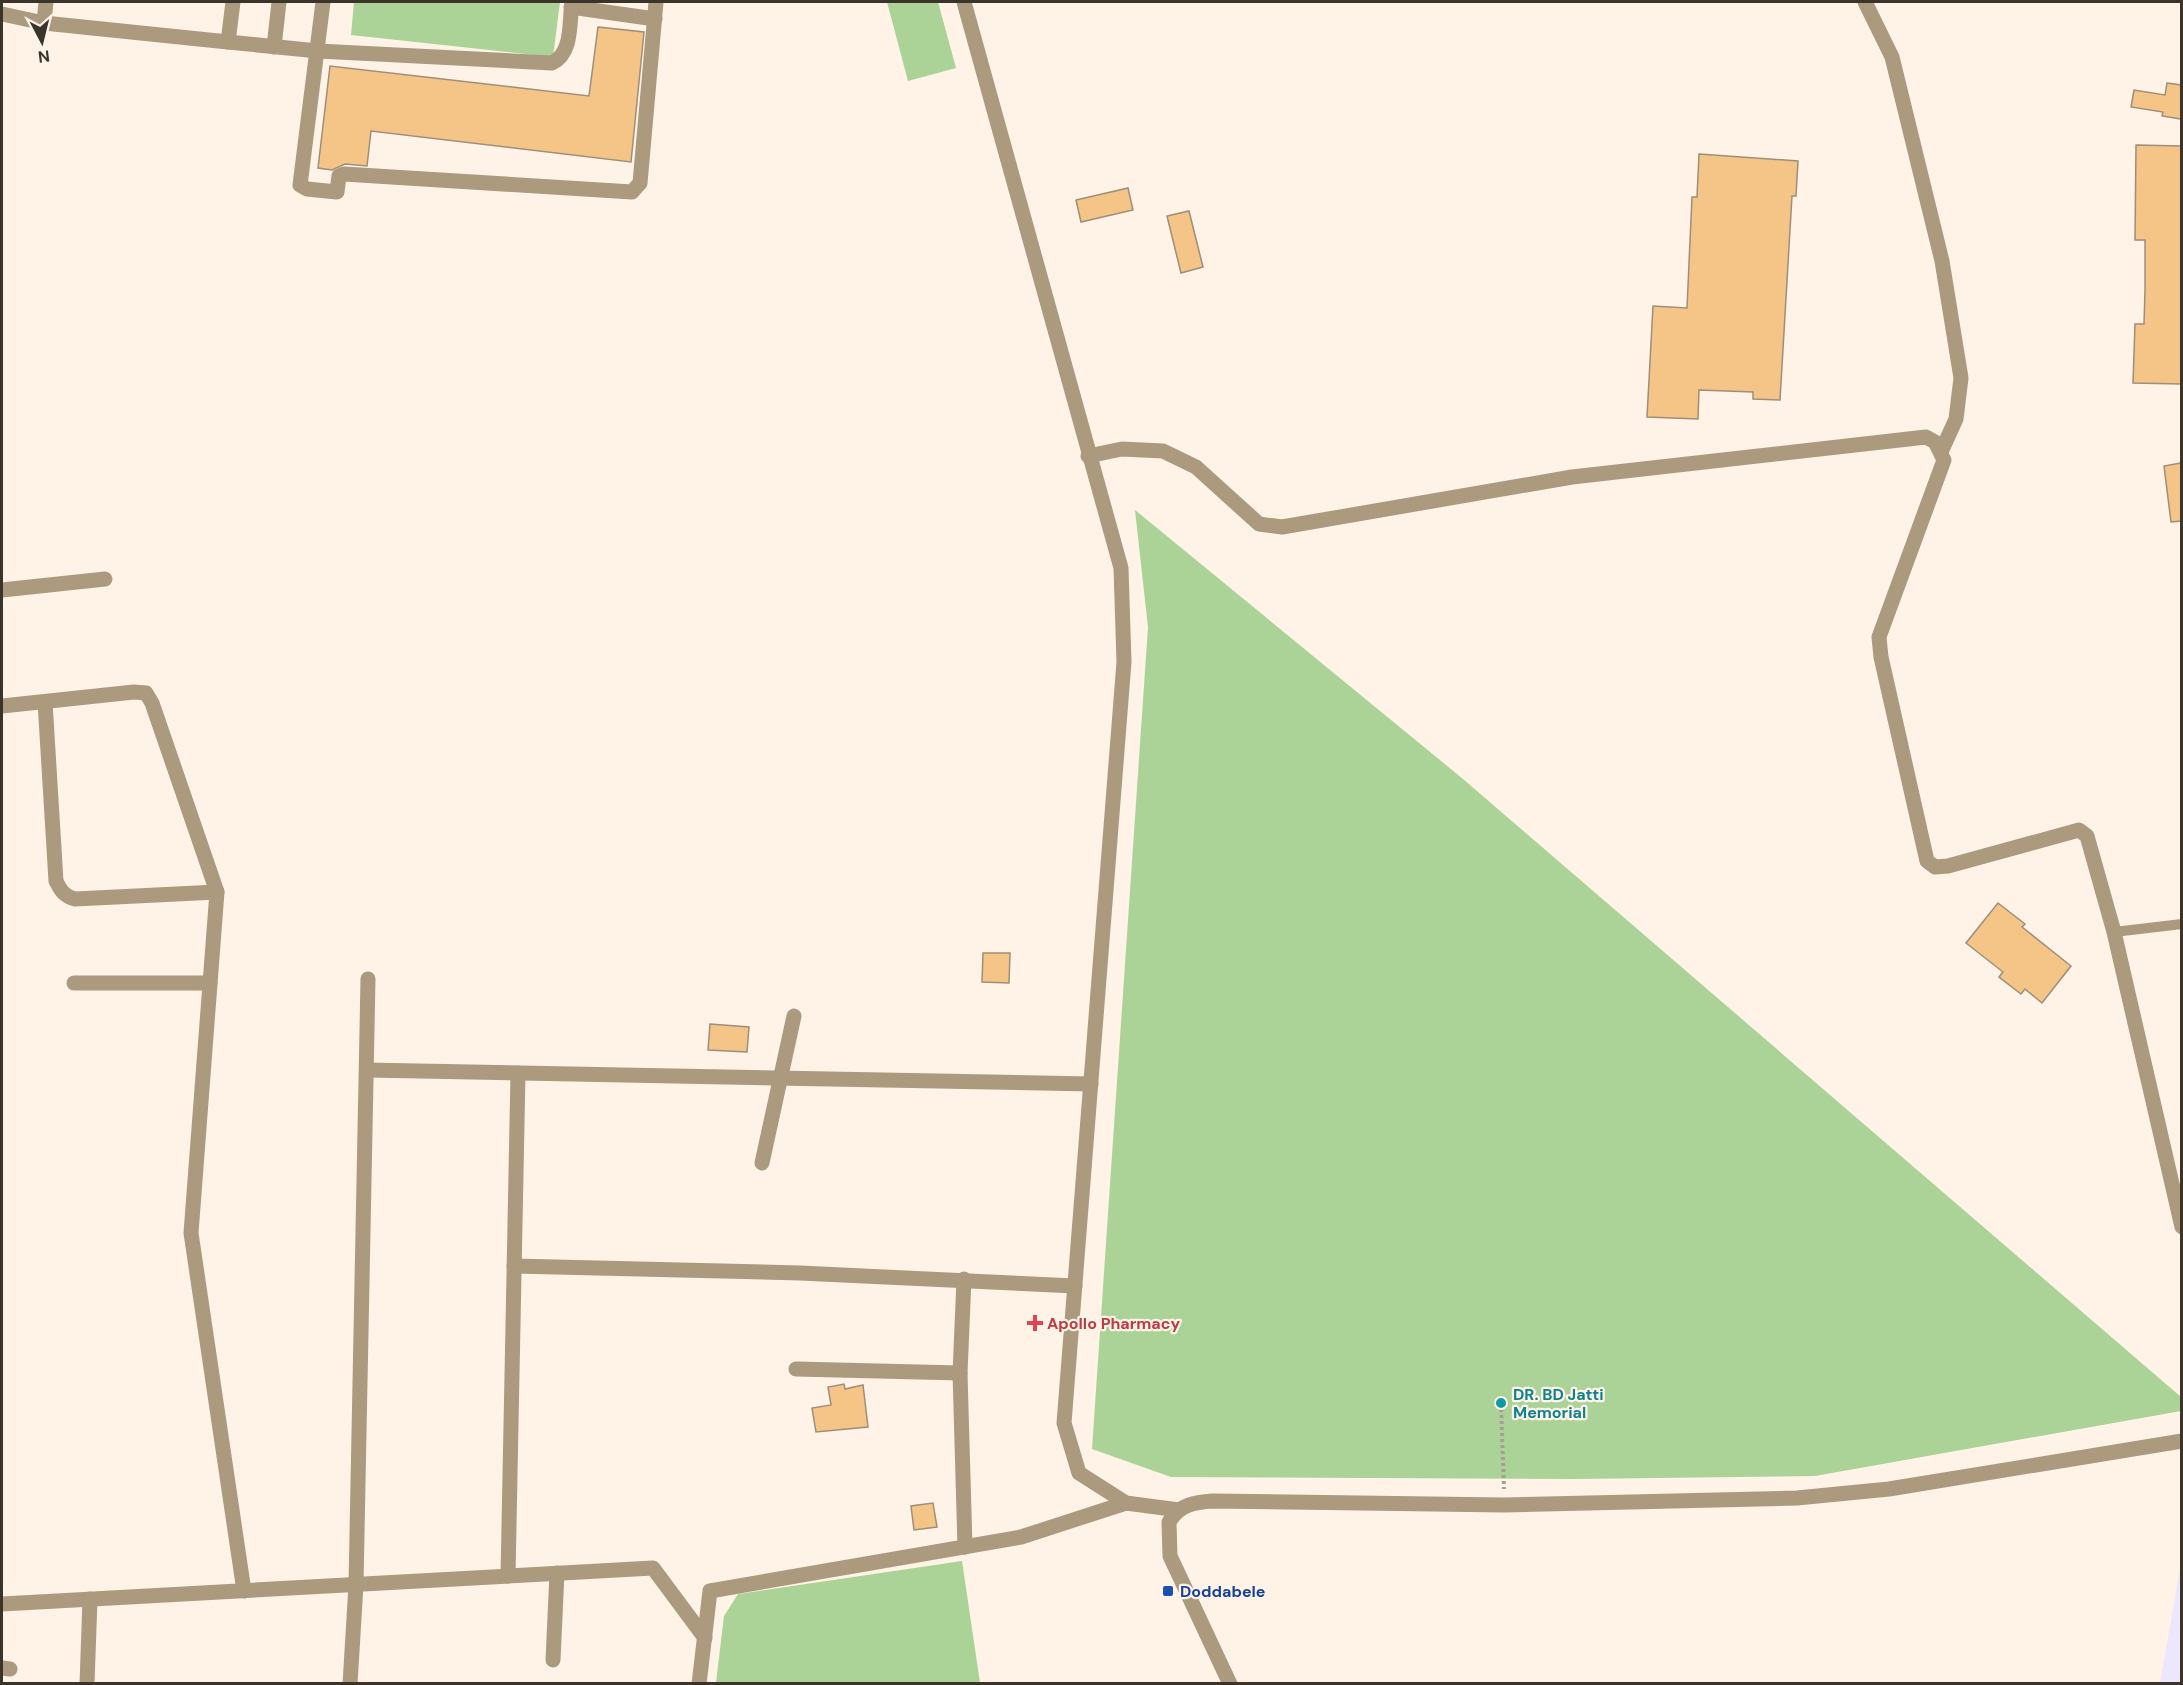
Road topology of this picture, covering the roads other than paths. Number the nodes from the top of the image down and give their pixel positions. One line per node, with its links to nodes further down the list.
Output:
1 (46, 2): 11 (street)
2 (233, 2): 12 (street)
3 (279, 2): 13 (street)
4 (323, 2): 14 (street)
5 (656, 2): 10 (street)
6 (964, 2): 16 (street)
7 (1865, 2): 15 (street)
8 (571, 4): 10 (street); 14 (street)
9 (2, 14): 11 (street)
10 (655, 19): 14 (street)
11 (44, 23): 12 (street)
12 (228, 42): 13 (street)
13 (274, 47): 14 (street)
14 (318, 51)
15 (1941, 452): 16 (street); 23 (street)
16 (1088, 456): 31 (street)
17 (105, 579): 18 (street)
18 (2, 590)
19 (45, 702): 20 (street); 21 (street); 21 (street)
20 (2, 706)
21 (217, 892): 26 (street)
22 (2181, 924): 23 (lane)
23 (2114, 932): 33 (street)
24 (368, 979): 28 (street)
25 (74, 982): 26 (street)
26 (210, 983): 46 (street)
27 (794, 1016): 30 (street)
28 (367, 1070): 29 (street); 45 (street)
29 (518, 1073): 30 (street); 34 (street)
30 (781, 1078): 31 (street); 32 (street)
31 (1091, 1084): 36 (street)
32 (762, 1163)
33 (2181, 1227)
34 (514, 1266): 35 (street); 44 (street)
35 (964, 1279): 36 (street); 38 (street)
36 (1075, 1286): 40 (street)
37 (796, 1369): 38 (street)
38 (960, 1373): 42 (street)
39 (2181, 1441): 41 (street)
40 (1126, 1503): 41 (street); 42 (street)
41 (1179, 1510): 54 (street)
42 (965, 1547): 49 (street)
43 (557, 1573): 44 (street); 49 (street); 50 (street)
44 (508, 1576): 45 (street)
45 (356, 1585): 46 (street); 52 (street)
46 (244, 1591): 47 (street)
47 (90, 1599): 48 (street); 51 (street)
48 (2, 1604)
49 (705, 1638): 53 (street)
50 (553, 1660)
51 (87, 1683)
52 (350, 1683)
53 (699, 1683)
54 (1230, 1683)

